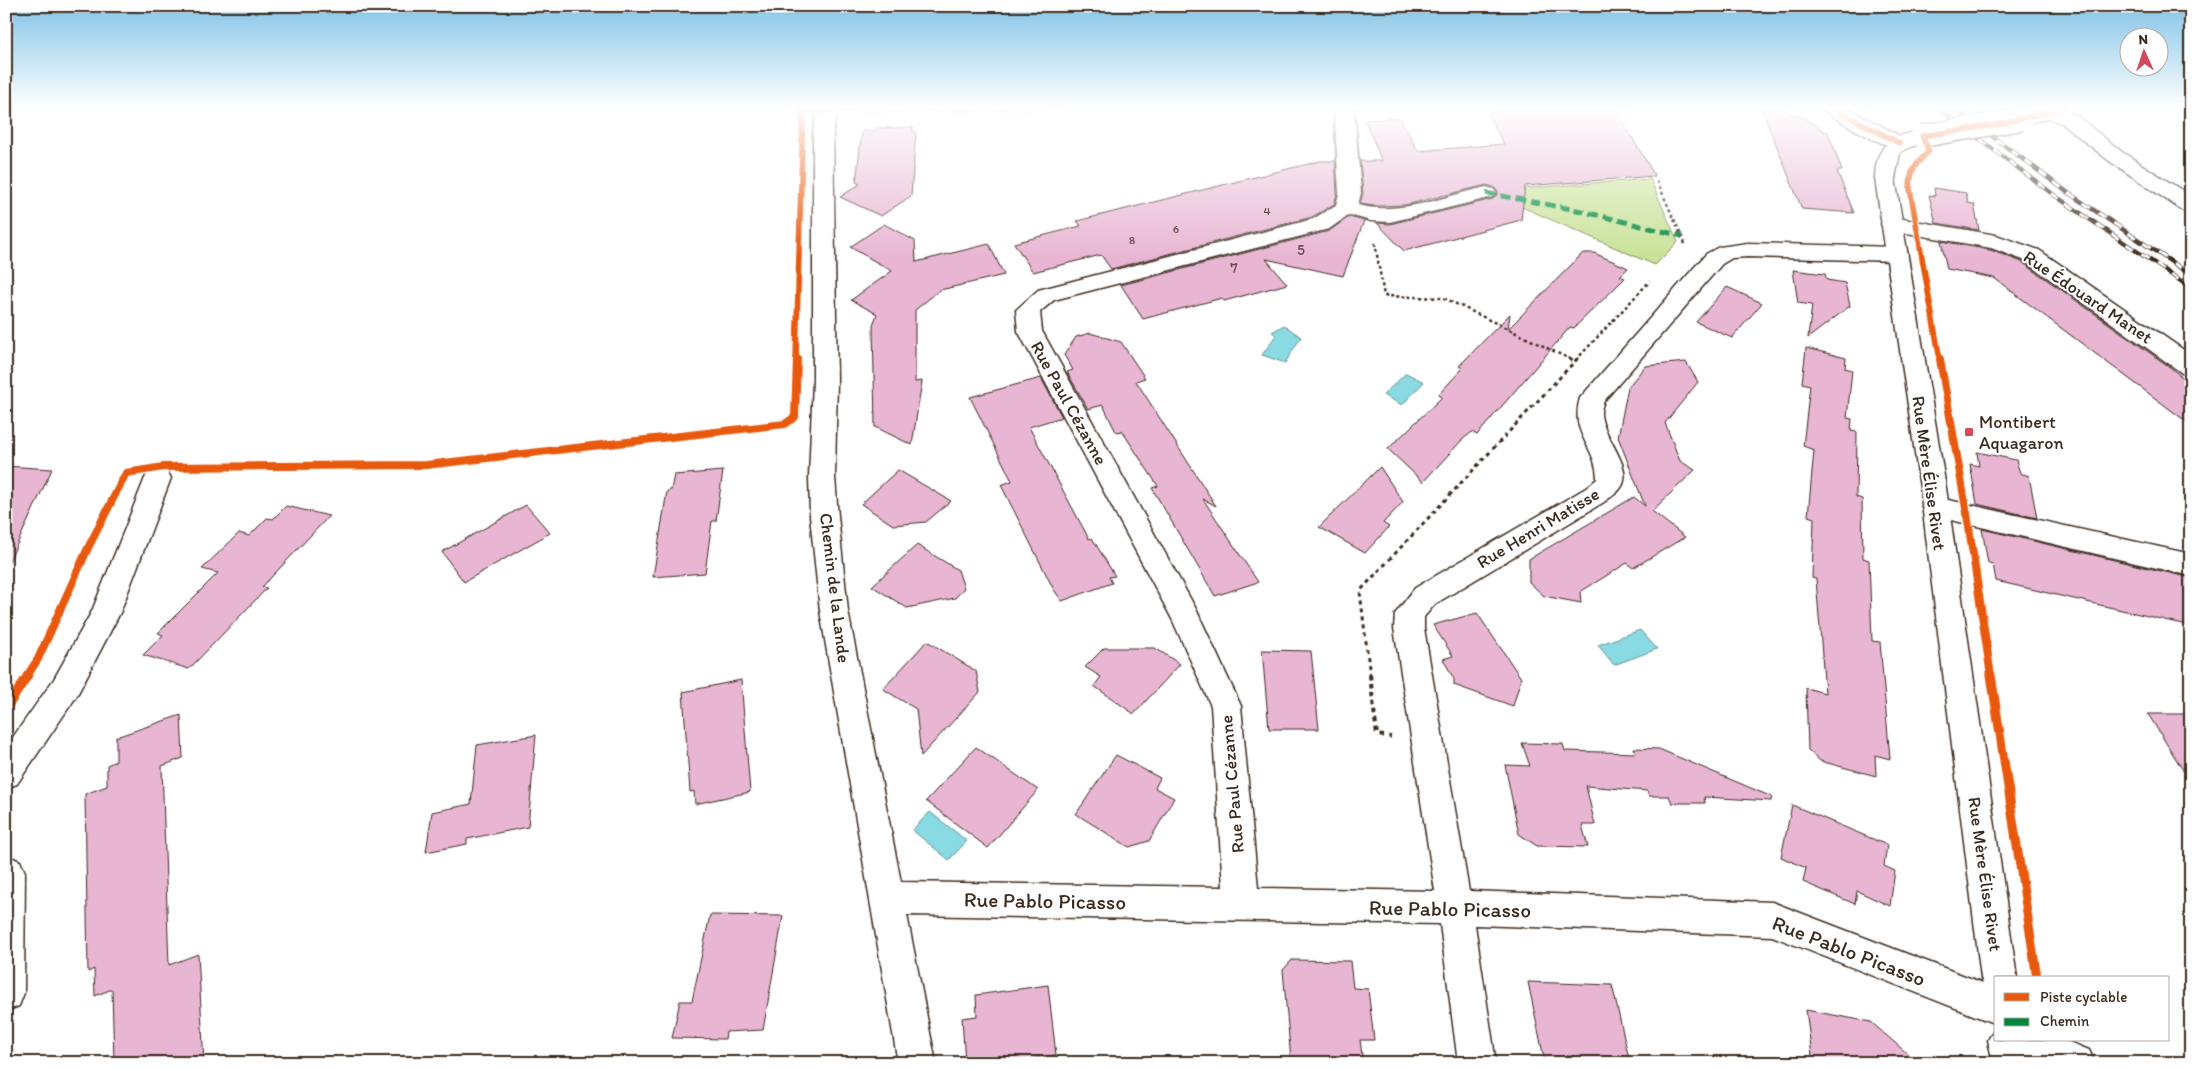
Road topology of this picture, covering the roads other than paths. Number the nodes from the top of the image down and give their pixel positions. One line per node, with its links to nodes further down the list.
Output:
1 (823, 157): 16 (street, Chemin de la Lande)
2 (1347, 157): 7 (street)
3 (1887, 157): 8 (street, Rue Mère Élise Rivet)
4 (2116, 157): 6 (street)
5 (1486, 193): 7 (street)
6 (2191, 206)
7 (1346, 208): 17 (street, Rue Paul Cézanne)
8 (1892, 224): 9 (street, Rue Mère Élise Rivet); 10 (street, Rue Édouard Manet)
9 (1897, 254): 12 (street, Rue Mère Élise Rivet); 18 (street, Rue Henri Matisse)
10 (2191, 367)
11 (158, 478): 14 (street)
12 (1935, 507): 13 (street); 19 (street, Rue Mère Élise Rivet)
13 (2191, 565)
14 (6, 774)
15 (6, 871): 20 (street)
16 (888, 898): 17 (street, Rue Pablo Picasso); 23 (street, Chemin de la Lande)
17 (1242, 905): 18 (street, Rue Pablo Picasso)
18 (1456, 909): 21 (street, Rue Pablo Picasso); 24 (street, Rue Henri Matisse)
19 (1998, 976)
20 (6, 993)
21 (1994, 1005)
22 (2009, 1049): 25 (street)
23 (917, 1063)
24 (1478, 1063)
25 (2076, 1063)

